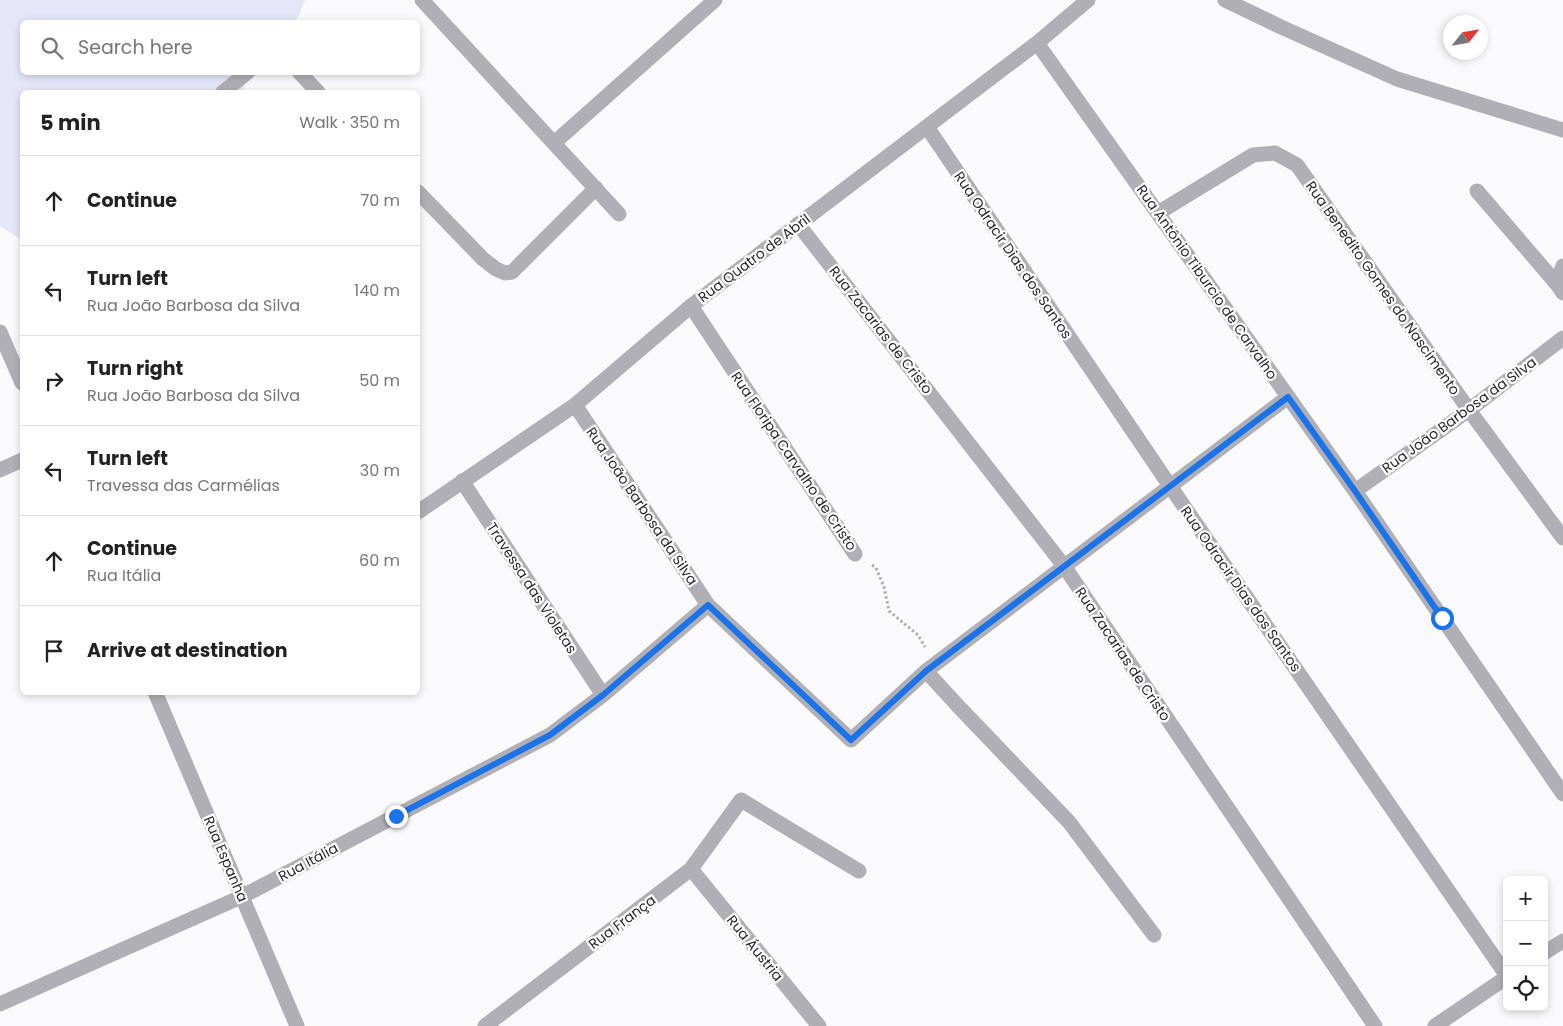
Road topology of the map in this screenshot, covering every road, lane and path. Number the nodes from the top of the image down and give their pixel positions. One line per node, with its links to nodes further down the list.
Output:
1 (422, 0): 12 (street)
2 (715, 0): 12 (street)
3 (1088, 0): 5 (street, Rua Quatro de Abril)
4 (1225, 0): 11 (street)
5 (1037, 43): 10 (street, Rua Quatro de Abril); 16 (street, Rua Antônio Tiburcio de Carvalho)
6 (244, 75): 8 (street)
7 (302, 75): 9 (street)
8 (226, 90)
9 (316, 90)
10 (927, 127): 18 (street, Rua Quatro de Abril); 31 (street, Rua Odracir Dias dos Santos)
11 (1563, 130)
12 (554, 143): 13 (street)
13 (596, 188): 15 (street); 17 (street)
14 (1477, 191): 20 (street)
15 (420, 194)
16 (1158, 213): 25 (street, Rua Antônio Tiburcio de Carvalho); 27 (street, Rua Benedito Gomes do Nascimento)
17 (619, 214)
18 (798, 224): 21 (street, Rua Quatro de Abril); 36 (street, Rua Zacarias de Cristo)
19 (1563, 266): 20 (street)
20 (1560, 288)
21 (691, 306): 26 (street, Rua Quatro de Abril); 35 (street, Rua Floripa Carvalho de Cristo)
22 (0, 332): 24 (street)
23 (1563, 338): 27 (street, Rua João Barbosa da Silva)
24 (20, 378)
25 (1288, 397): 31 (street, Rua João Barbosa da Silva); 32 (street, Rua Antônio Tiburcio de Carvalho)
26 (575, 405): 30 (street, Rua Quatro de Abril); 37 (street, Rua João Barbosa da Silva)
27 (1469, 410): 32 (street, Rua João Barbosa da Silva); 34 (street, Rua Benedito Gomes do Nascimento)
28 (20, 461): 29 (street)
29 (0, 470)
30 (462, 481): 33 (street, Rua Quatro de Abril); 40 (street, Travessa das Violetas)
31 (1170, 486): 36 (street, Rua João Barbosa da Silva); 48 (street, Rua Odracir Dias dos Santos)
32 (1355, 491): 41 (street, Rua Antônio Tiburcio de Carvalho)
33 (420, 511)
34 (1563, 538)
35 (855, 554): 38 (path, Rua Floripa Carvalho de Cristo)
36 (1064, 566): 38 (street, Rua João Barbosa da Silva); 54 (street, Rua Zacarias de Cristo)
37 (708, 605): 38 (street, Rua João Barbosa da Silva); 40 (street, Rua Itália)
38 (926, 671): 45 (street)
39 (156, 695): 44 (street, Rua Espanha)
40 (603, 695): 44 (street, Rua Itália)
41 (1563, 794)
42 (691, 869): 43 (street, Rua França); 52 (street, Rua França); 53 (street, Rua Áustria)
43 (859, 871)
44 (241, 897): 50 (street, Rua Itália); 51 (street, Rua Espanha)
45 (1154, 935)
46 (1563, 941): 47 (street)
47 (1548, 950)
48 (1503, 970)
49 (1503, 979): 55 (street)
50 (0, 1004)
51 (297, 1026)
52 (485, 1026)
53 (818, 1026)
54 (1375, 1026)
55 (1435, 1026)

